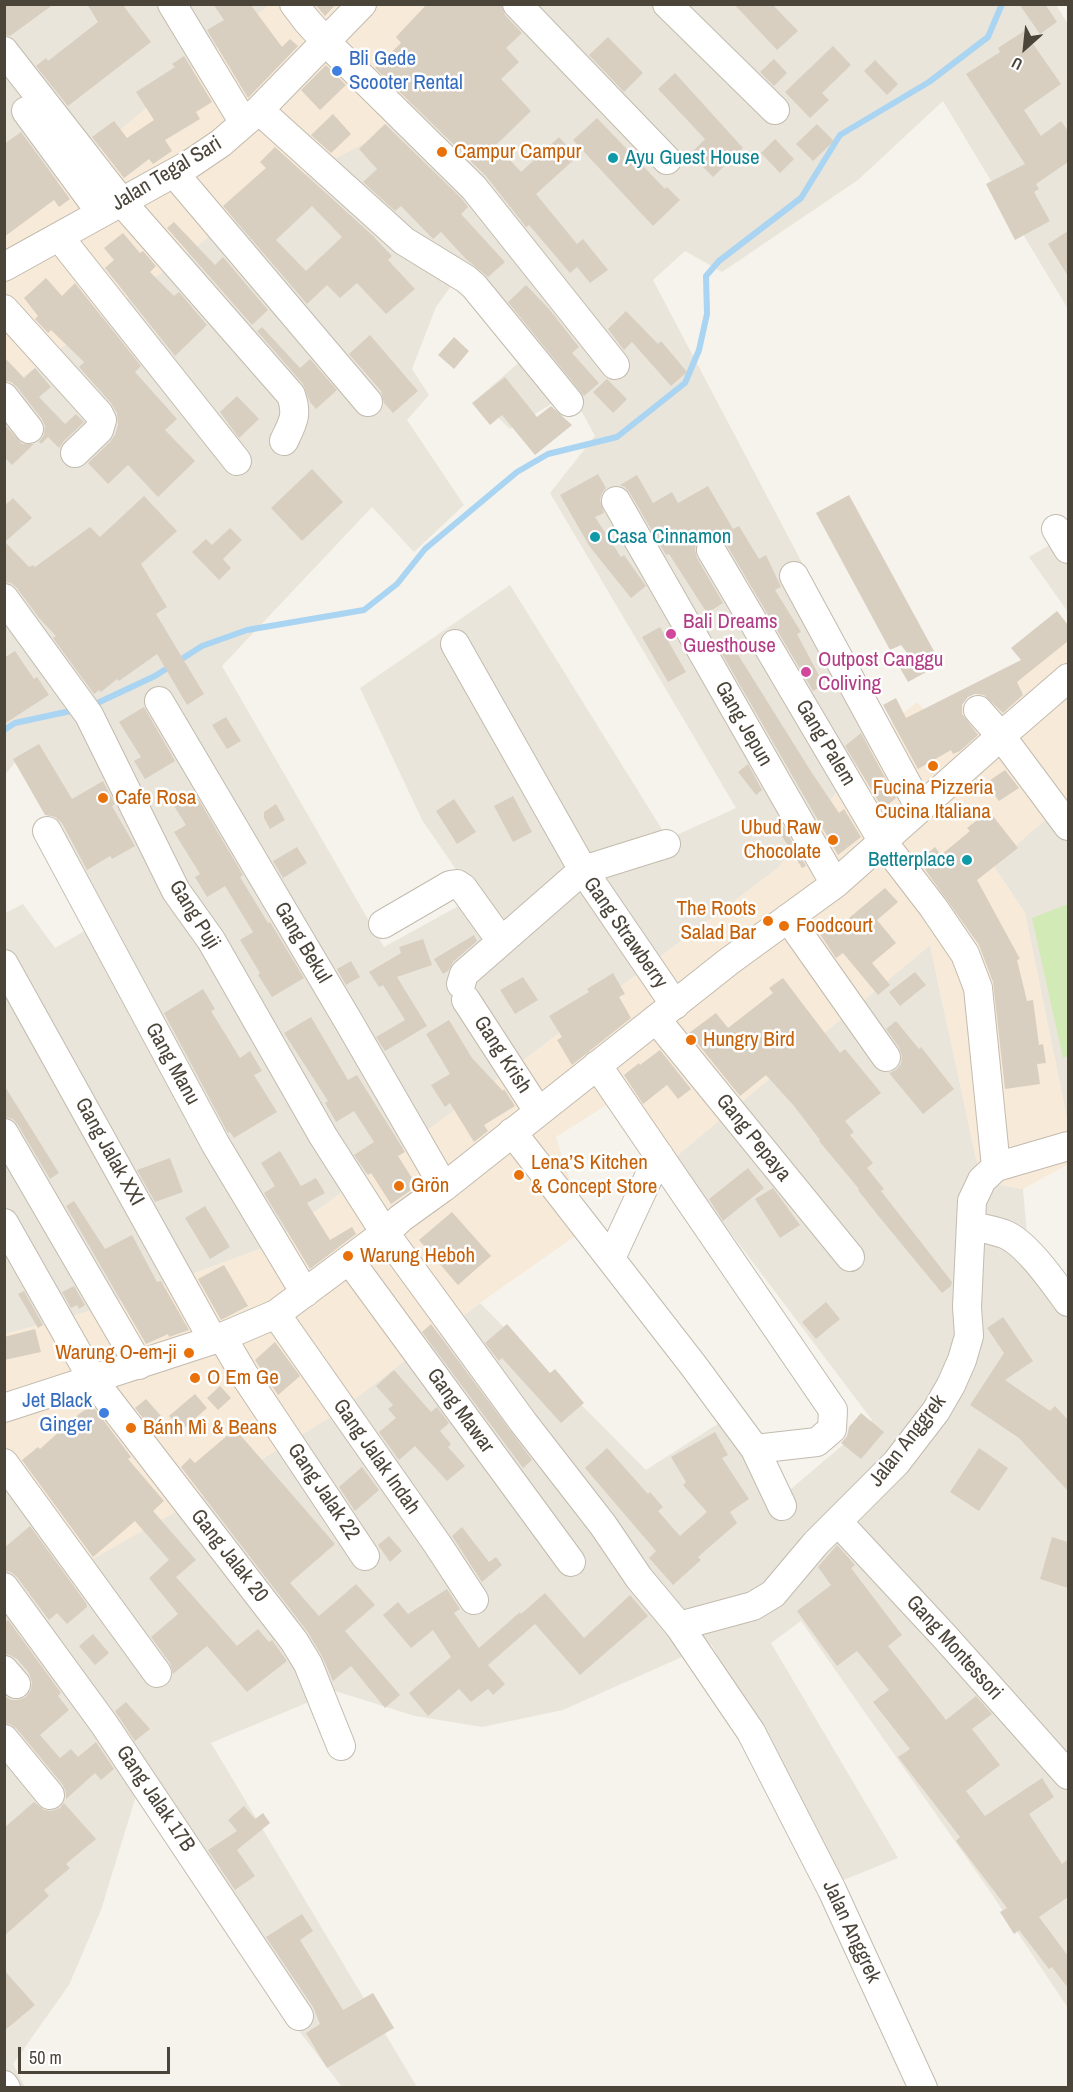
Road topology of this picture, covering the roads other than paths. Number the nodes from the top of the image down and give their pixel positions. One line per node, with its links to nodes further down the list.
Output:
1 (172, 4): 9 (street)
2 (294, 4): 6 (street)
3 (362, 4): 6 (street, Jalan Tegal Sari)
4 (518, 4): 10 (street)
5 (667, 4): 8 (street)
6 (326, 42): 9 (street, Jalan Tegal Sari); 16 (street)
7 (6, 54): 12 (street)
8 (775, 110)
9 (252, 117): 11 (street, Jalan Tegal Sari); 19 (street)
10 (667, 160)
11 (174, 173): 12 (street, Jalan Tegal Sari); 18 (street)
12 (111, 207): 13 (street, Jalan Tegal Sari); 21 (street)
13 (60, 238): 14 (street, Jalan Tegal Sari); 23 (street)
14 (4, 267)
15 (4, 309): 22 (street)
16 (615, 365)
17 (4, 397): 20 (street)
18 (368, 402)
19 (568, 402)
20 (29, 429)
21 (284, 441)
22 (75, 453)
23 (237, 461)
24 (616, 501): 39 (street, Gang Jepun)
25 (711, 550): 36 (street, Gang Palem)
26 (794, 576): 33 (street)
27 (4, 598): 57 (street, Gang Puji)
28 (455, 644): 38 (street)
29 (1068, 678): 32 (street)
30 (159, 701): 54 (street, Gang Bekul)
31 (978, 710): 32 (street)
32 (1001, 736): 33 (street); 34 (street)
33 (920, 808): 36 (street)
34 (1068, 826)
35 (47, 831): 61 (street, Gang Manu)
36 (884, 842): 39 (street); 53 (street, Gang Palem)
37 (666, 844): 38 (street)
38 (583, 870): 42 (street, Gang Strawberry); 45 (street, Gang Strawberry)
39 (835, 884): 40 (street)
40 (788, 918): 45 (street); 46 (street)
41 (383, 924): 42 (street)
42 (501, 941): 44 (street, Gang Strawberry)
43 (4, 964): 64 (street, Gang Jalak XXI)
44 (464, 986): 48 (street, Gang Krish)
45 (665, 1012): 47 (street); 58 (street, Gang Pepaya)
46 (886, 1058)
47 (597, 1065): 48 (street); 52 (street)
48 (538, 1111): 49 (street)
49 (512, 1132): 54 (street); 59 (street)
50 (4, 1133): 65 (street)
51 (1068, 1146): 53 (street)
52 (658, 1155): 59 (street); 68 (street)
53 (996, 1167): 56 (street, Jalan Anggrek)
54 (444, 1187): 57 (street)
55 (4, 1223): 66 (street, Gang Jalak 20)
56 (971, 1226): 62 (street); 71 (street, Jalan Anggrek)
57 (385, 1233): 60 (street); 76 (street, Jalan Anggrek)
58 (850, 1257)
59 (611, 1258): 68 (street)
60 (350, 1261): 61 (street); 73 (street, Gang Mawar)
61 (305, 1293): 63 (street)
62 (1068, 1302)
63 (276, 1314): 64 (street); 75 (street, Gang Jalak Indah)
64 (218, 1338): 65 (street); 72 (street, Gang Jalak 22)
65 (139, 1365): 66 (street)
66 (93, 1380): 67 (street); 79 (street, Gang Jalak 20)
67 (4, 1408)
68 (755, 1449): 70 (street)
69 (4, 1463): 77 (street)
70 (782, 1506)
71 (838, 1522): 76 (street, Jalan Anggrek); 80 (street, Gang Montessori)
72 (365, 1556)
73 (570, 1562)
74 (4, 1587): 82 (street, Gang Jalak 17B)
75 (474, 1600)
76 (679, 1626): 83 (street, Jalan Anggrek)
77 (156, 1673)
78 (4, 1738): 81 (street)
79 (341, 1746)
80 (1068, 1776)
81 (50, 1795)
82 (299, 2016)
83 (923, 2088)

